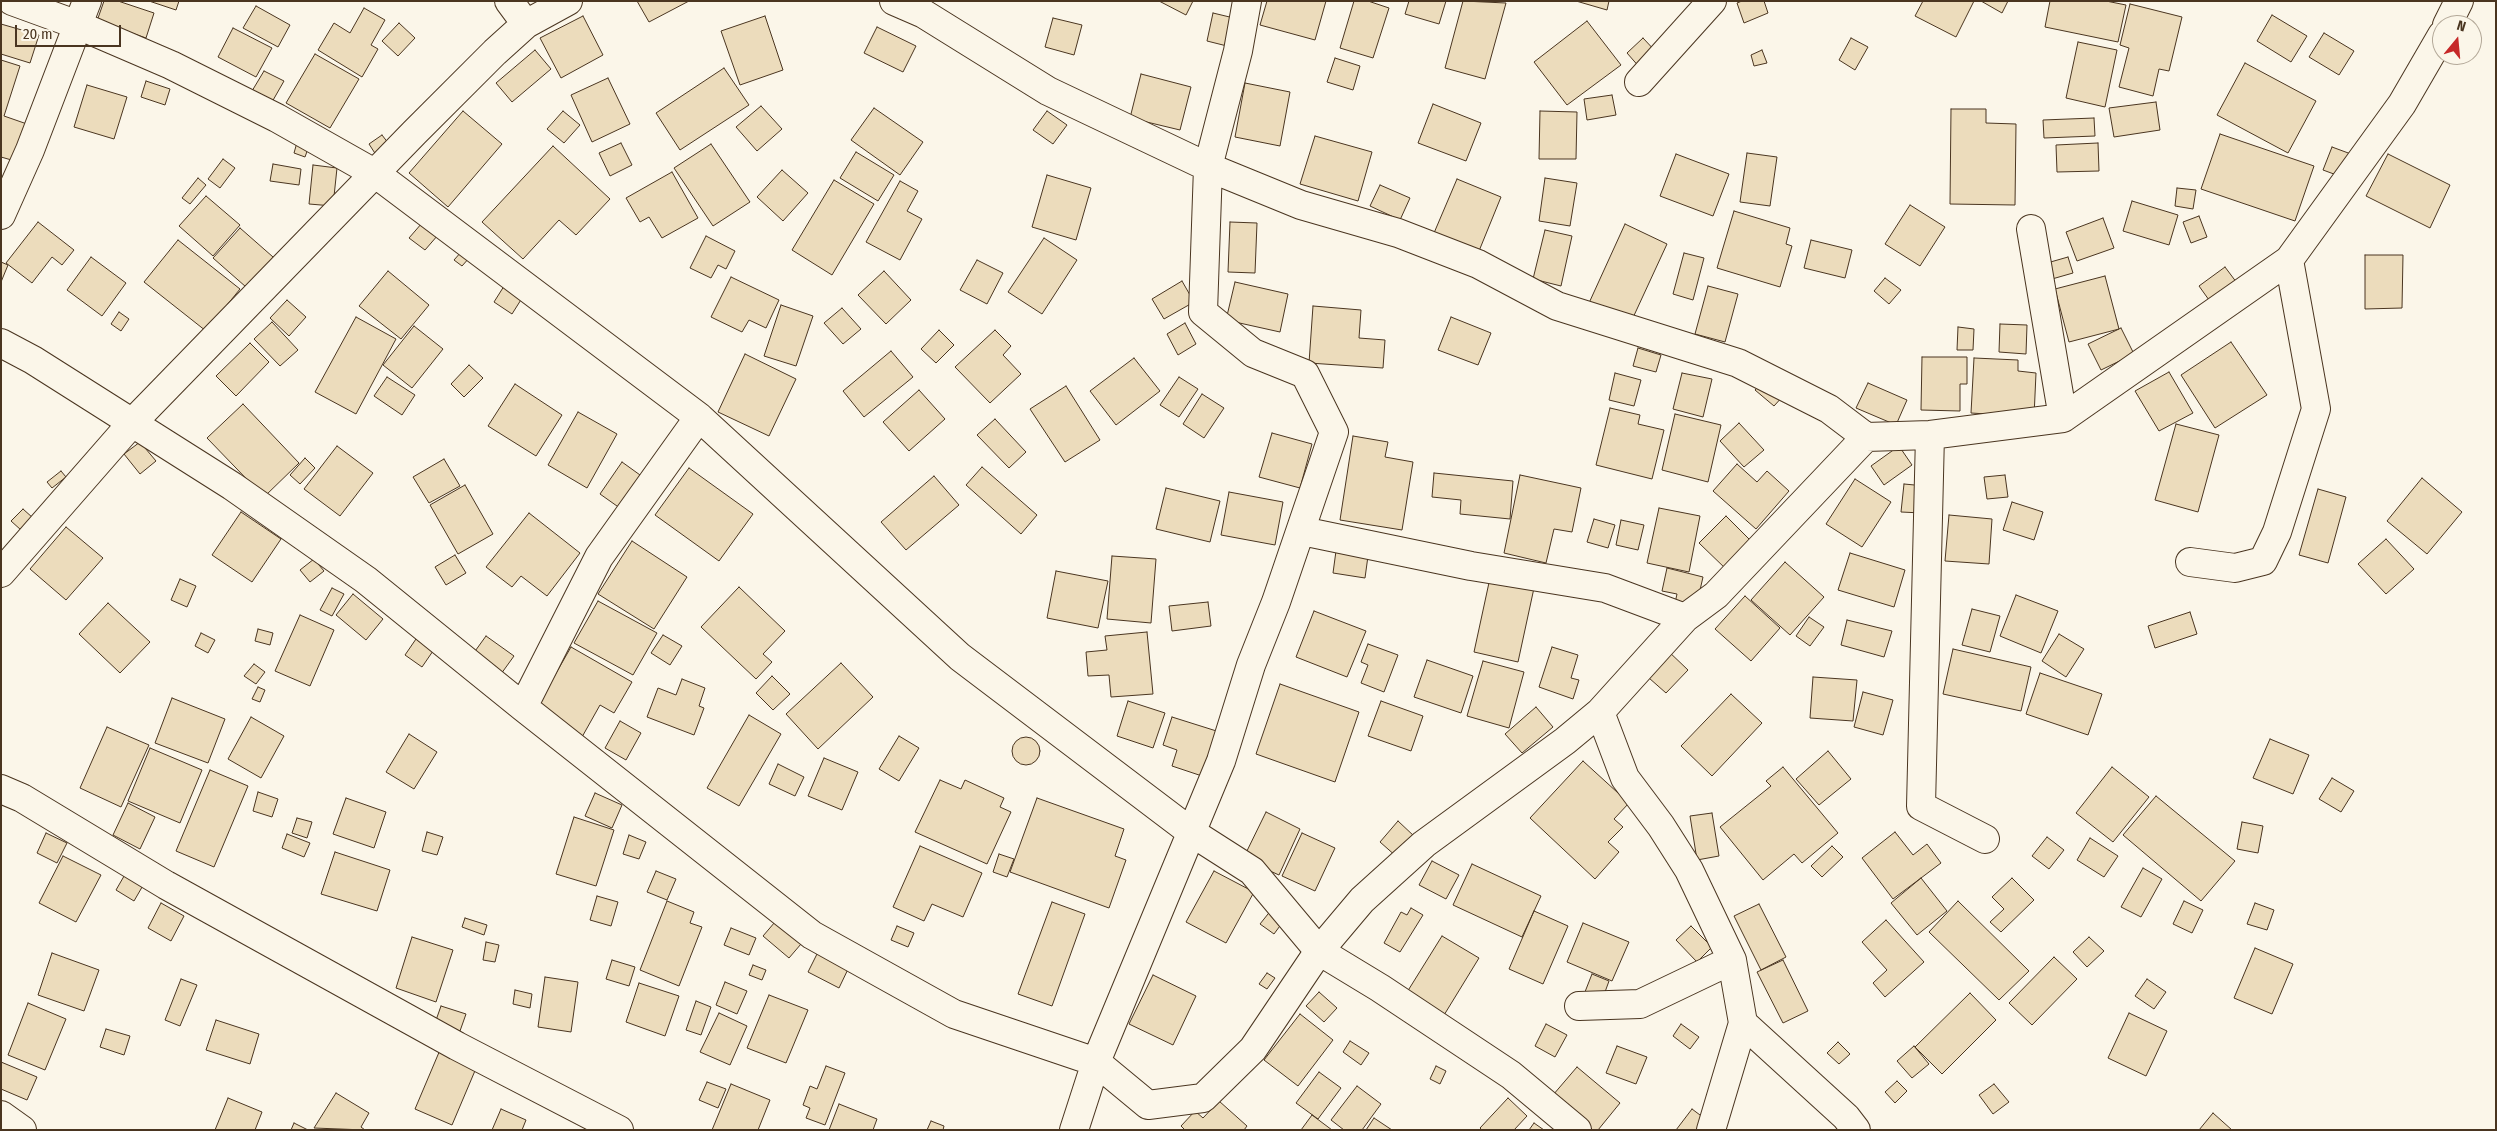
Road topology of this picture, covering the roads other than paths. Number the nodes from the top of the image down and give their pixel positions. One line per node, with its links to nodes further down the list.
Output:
1 (12, 1): 8 (street)
2 (509, 1): 10 (street)
3 (568, 1): 10 (street)
4 (894, 1): 13 (street)
5 (1247, 1): 13 (street)
6 (1712, 1): 12 (street)
7 (2459, 1): 9 (street)
8 (82, 13): 14 (street); 15 (street)
9 (2452, 15)
10 (526, 24): 14 (street)
11 (2432, 52): 17 (street)
12 (1639, 82)
13 (1208, 167): 23 (street); 24 (street)
14 (376, 174): 19 (street); 21 (street)
15 (1, 215)
16 (2032, 229): 20 (street)
17 (2289, 260): 20 (street); 25 (street)
18 (1, 343): 21 (street)
19 (699, 417): 28 (street); 31 (street)
20 (2063, 418): 22 (street)
21 (132, 423): 26 (street); 28 (street)
22 (1930, 434): 23 (street); 32 (street)
23 (1866, 437): 27 (street)
24 (1302, 531): 27 (street); 31 (street)
25 (2190, 562)
26 (1, 573)
27 (1684, 618): 29 (street)
28 (523, 708): 37 (street)
29 (1600, 712): 33 (street); 34 (street)
30 (1, 789): 40 (street)
31 (1191, 832): 33 (street); 37 (street)
32 (1985, 839)
33 (1319, 952): 37 (street); 42 (street)
34 (1732, 960): 35 (street); 36 (street)
35 (1579, 1006)
36 (1743, 1023): 43 (street); 44 (street)
37 (1096, 1062): 41 (street)
38 (1, 1115): 39 (street)
39 (22, 1130)
40 (618, 1130)
41 (1074, 1130)
42 (1577, 1130)
43 (1710, 1130)
44 (1856, 1130)

